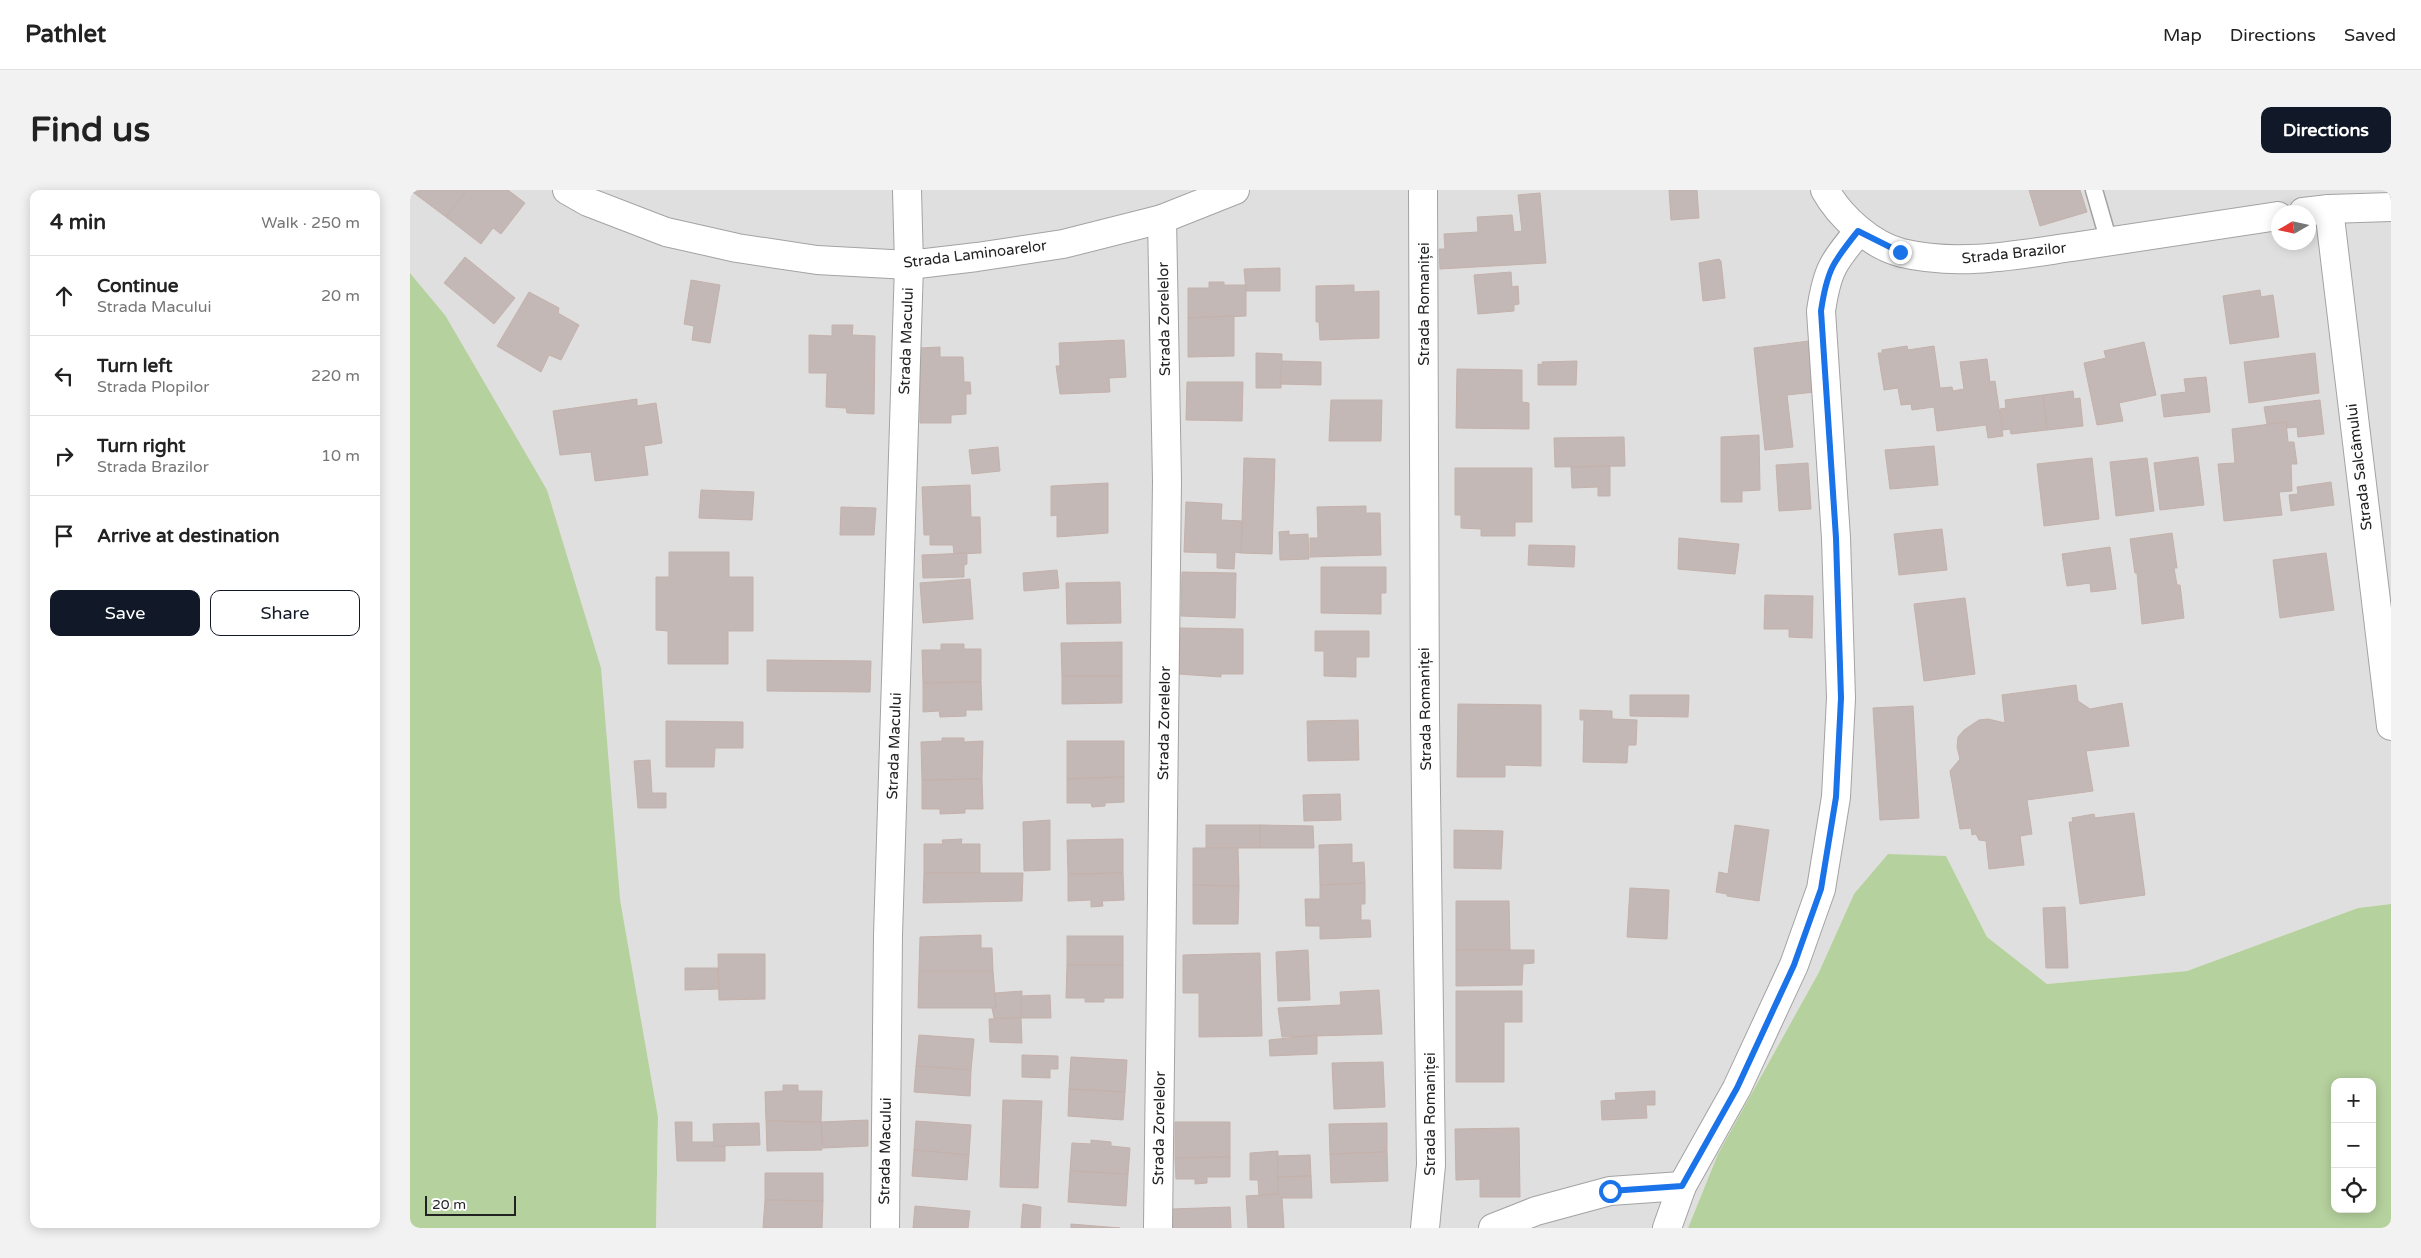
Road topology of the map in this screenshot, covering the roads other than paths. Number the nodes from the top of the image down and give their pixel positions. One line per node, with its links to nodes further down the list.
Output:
1 (568, 190): 13 (street, Strada Laminoarelor)
2 (907, 190): 13 (street, Strada Macului)
3 (1235, 190): 10 (street, Strada Laminoarelor)
4 (1423, 190): 18 (street, Strada Romaniței)
5 (1824, 190): 11 (street, Strada Brazilor)
6 (2094, 190): 12 (lane)
7 (2391, 207): 8 (street)
8 (2316, 211): 14 (street, Strada Salcâmului)
9 (2271, 217): 12 (street, Strada Brazilor)
10 (1162, 219): 13 (street, Strada Laminoarelor); 17 (street, Strada Zorelelor)
11 (1858, 231): 12 (street, Strada Brazilor); 15 (street)
12 (2109, 242)
13 (908, 264): 16 (street, Strada Macului)
14 (2391, 726)
15 (1682, 1186): 19 (street); 20 (street)
16 (885, 1228)
17 (1158, 1228)
18 (1425, 1228)
19 (1493, 1228)
20 (1667, 1228)

